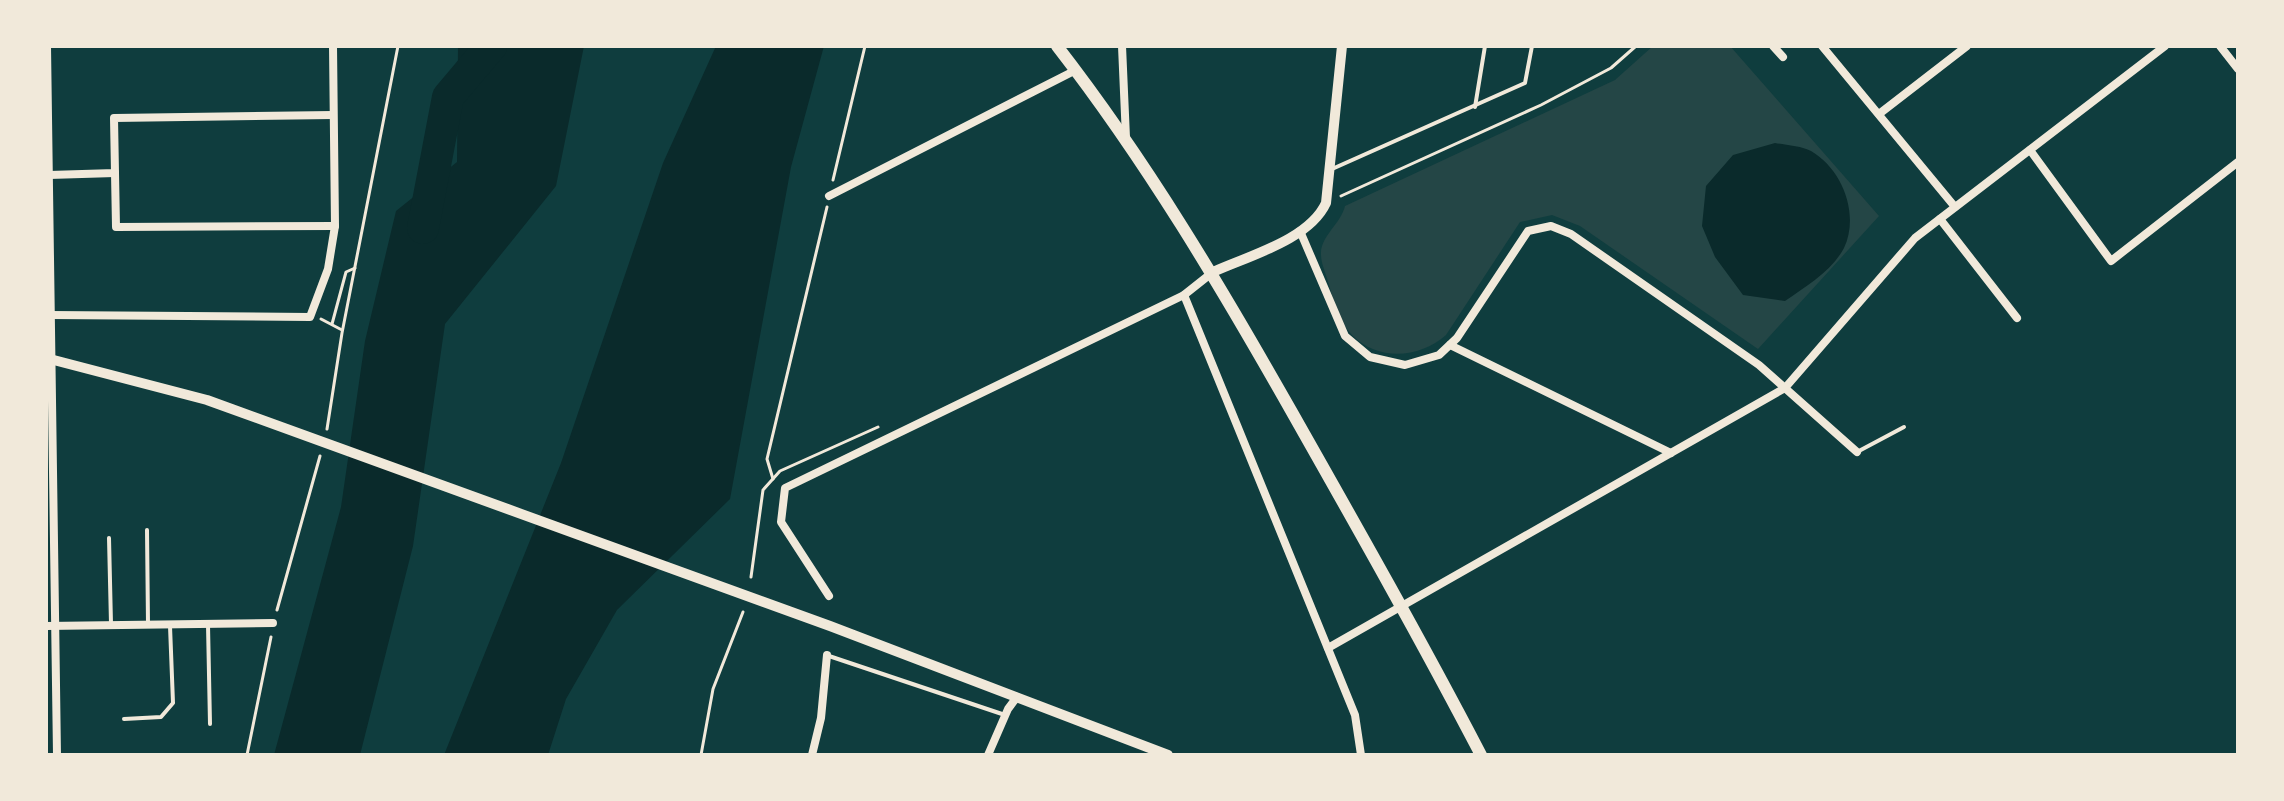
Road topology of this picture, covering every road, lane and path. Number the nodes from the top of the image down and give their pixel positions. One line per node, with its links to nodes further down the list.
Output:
1 (47, 46): 27 (street)
2 (333, 46): 21 (street)
3 (398, 46): 35 (path)
4 (865, 46): 28 (path)
5 (1057, 46): 18 (main road)
6 (1122, 46): 22 (street)
7 (1342, 46): 25 (street)
8 (1485, 46): 19 (lane)
9 (1532, 46): 19 (lane)
10 (1636, 46): 29 (path)
11 (1773, 46): 16 (street)
12 (1822, 46): 20 (street)
13 (1967, 46): 20 (street)
14 (2165, 46): 23 (street)
15 (2220, 46): 17 (street)
16 (1783, 57)
17 (2238, 69)
18 (1076, 70): 22 (main road); 28 (street)
19 (1475, 107): 25 (lane)
20 (1879, 114): 30 (street)
21 (333, 115): 26 (street); 33 (street)
22 (1126, 138): 36 (main road)
23 (2030, 150): 24 (street); 30 (street)
24 (2238, 162)
25 (1330, 170): 29 (street)
26 (115, 173): 27 (street); 33 (street)
27 (49, 175): 31 (street)
28 (829, 196): 51 (path)
29 (1326, 203): 34 (street)
30 (1955, 207): 32 (street)
31 (48, 213): 38 (street)
32 (1940, 219): 40 (street); 45 (street)
33 (335, 226): 39 (street)
34 (1300, 231): 36 (street); 43 (street)
35 (355, 268): 41 (path); 42 (path)
36 (1213, 272): 37 (street); 55 (main road)
37 (1184, 295): 54 (street); 63 (street)
38 (50, 315): 39 (street); 44 (street)
39 (310, 317): 41 (path)
40 (2017, 318)
41 (332, 324): 42 (path)
42 (342, 330): 47 (path)
43 (1450, 345): 45 (street); 50 (street)
44 (48, 358): 62 (street); 65 (street)
45 (1785, 388): 49 (street); 50 (street)
46 (1904, 427): 49 (lane)
47 (327, 432)
48 (322, 448): 58 (path)
49 (1857, 452)
50 (1671, 453): 55 (street)
51 (773, 479)
52 (147, 530): 60 (lane)
53 (109, 538): 59 (lane)
54 (829, 596)
55 (1404, 608): 63 (street); 76 (main road)
56 (743, 612): 71 (path)
57 (208, 623): 58 (street); 61 (street); 68 (lane)
58 (273, 623): 70 (path)
59 (111, 624): 60 (street); 62 (street)
60 (148, 624): 61 (street)
61 (170, 624): 67 (lane)
62 (50, 626): 69 (street)
63 (1328, 648): 75 (street)
64 (827, 655): 66 (lane); 72 (street)
65 (1017, 697): 66 (street); 74 (street)
66 (1005, 715): 73 (street)
67 (124, 719)
68 (210, 724)
69 (57, 755)
70 (247, 755)
71 (701, 755)
72 (812, 755)
73 (988, 755)
74 (1168, 755)
75 (1361, 755)
76 (1481, 755)

